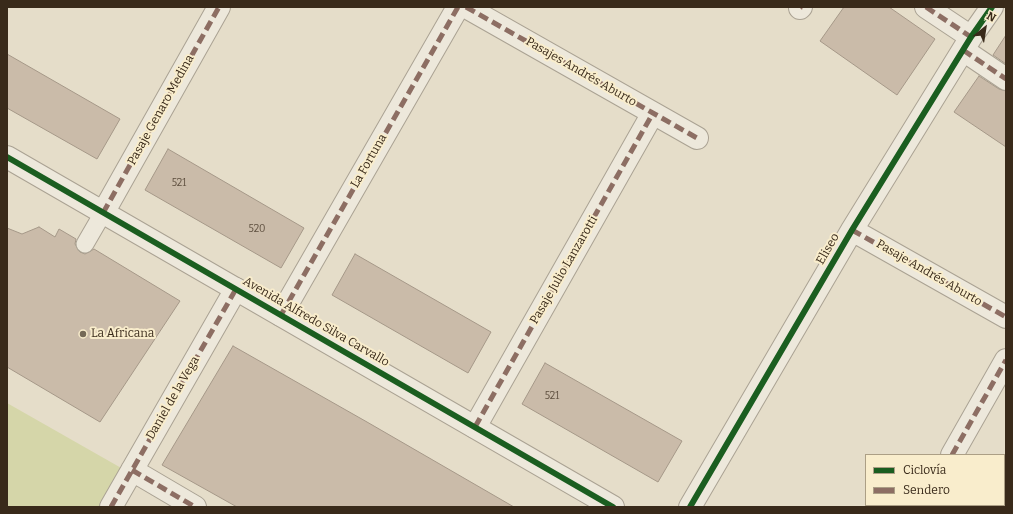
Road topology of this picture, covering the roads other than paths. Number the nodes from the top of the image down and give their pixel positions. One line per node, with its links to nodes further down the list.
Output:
1 (219, 7): 11 (street, Pasaje Genaro Medina)
2 (458, 7): 15 (street, La Fortuna)
3 (466, 7): 8 (street, Pasajes Andrés Aburto)
4 (926, 7): 6 (street)
5 (992, 7): 6 (street, Eliseo)
6 (967, 44): 7 (street); 12 (street, Eliseo)
7 (1006, 79)
8 (653, 113): 9 (street, Pasajes Andrés Aburto); 18 (street, Pasaje Julio Lanzarotti)
9 (697, 138)
10 (7, 157): 11 (street, Avenida Alfredo Silva Carvallo)
11 (103, 213): 13 (lane); 14 (street, Avenida Alfredo Silva Carvallo)
12 (852, 230): 16 (street, Pasaje Andrés Aburto); 24 (street, Eliseo)
13 (85, 244)
14 (236, 289): 15 (street, Avenida Alfredo Silva Carvallo); 20 (street, Daniel de la Vega)
15 (280, 315): 18 (street, Avenida Alfredo Silva Carvallo)
16 (1006, 317)
17 (1006, 360): 19 (street)
18 (475, 427): 23 (street, Avenida Alfredo Silva Carvallo)
19 (953, 454)
20 (132, 470): 21 (street, Daniel de la Vega); 22 (street)
21 (111, 507)
22 (195, 507)
23 (613, 507)
24 (690, 507)

